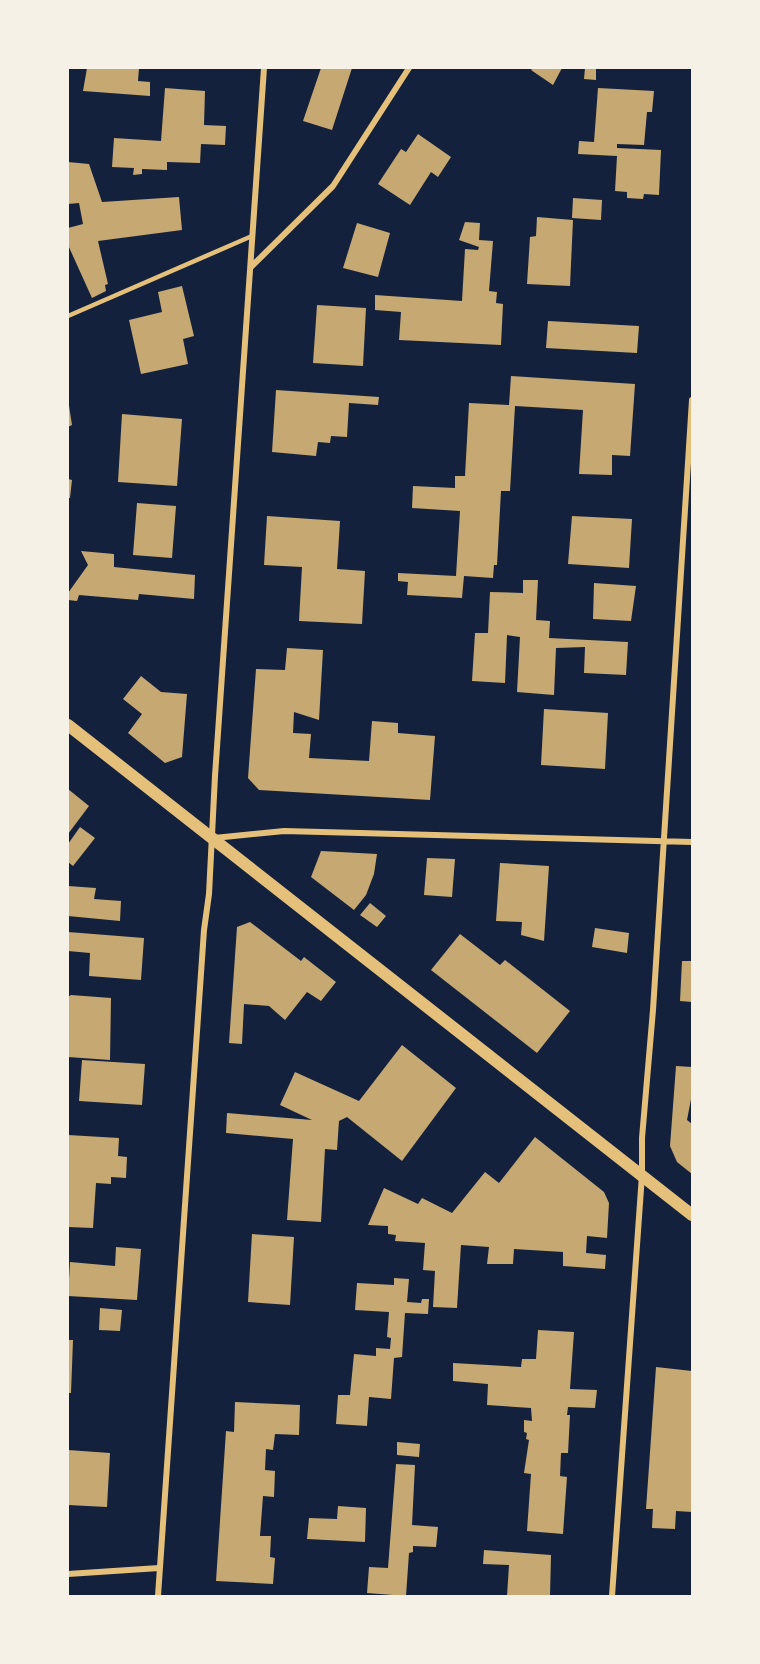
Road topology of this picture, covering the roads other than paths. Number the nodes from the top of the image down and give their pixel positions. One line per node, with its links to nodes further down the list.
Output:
1 (264, 68): 3 (street)
2 (409, 68): 4 (street)
3 (252, 236): 4 (street); 5 (lane)
4 (250, 267): 8 (street)
5 (68, 316)
6 (693, 400): 9 (street)
7 (68, 725): 8 (main road)
8 (213, 839): 9 (street); 11 (main road); 13 (street)
9 (663, 840): 10 (street); 11 (street)
10 (693, 843)
11 (642, 1175): 12 (main road); 16 (street)
12 (693, 1215)
13 (159, 1568): 14 (street); 15 (street)
14 (68, 1574)
15 (158, 1596)
16 (612, 1596)

